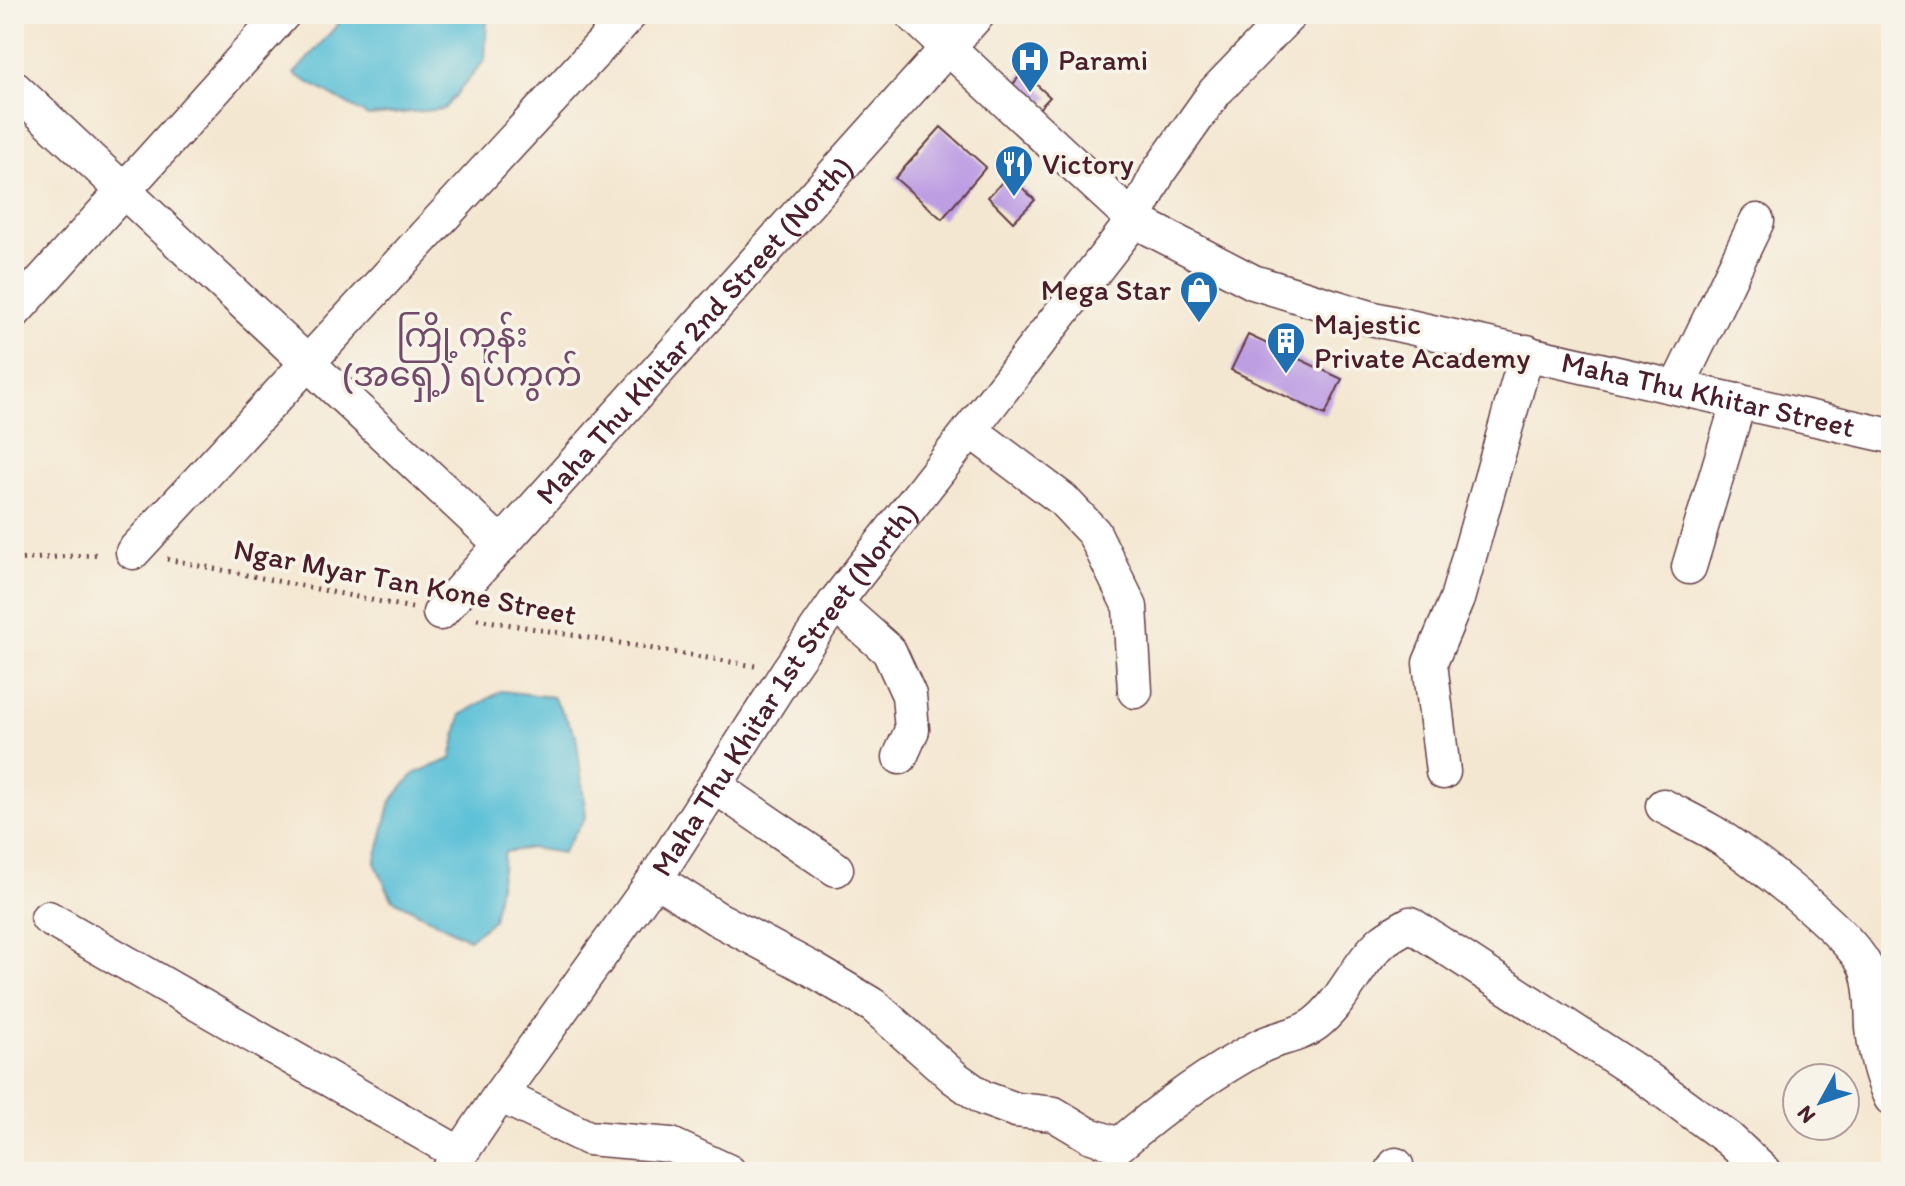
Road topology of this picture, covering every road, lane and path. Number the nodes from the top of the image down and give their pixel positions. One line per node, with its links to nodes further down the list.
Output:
1 (283, 14): 8 (street)
2 (630, 14): 13 (street)
3 (912, 14): 6 (street, Maha Thu Khitar Street)
4 (978, 14): 6 (street, Maha Thu Khitar 2nd Street (North))
5 (1290, 14): 9 (street, Maha Thu Khitar 1st Street (North))
6 (948, 47): 9 (street, Maha Thu Khitar Street); 18 (street, Maha Thu Khitar 2nd Street (North))
7 (14, 88): 8 (street)
8 (122, 190): 11 (street); 13 (street)
9 (1134, 220): 12 (street, Maha Thu Khitar Street); 16 (street, Maha Thu Khitar 1st Street (North))
10 (1757, 221): 14 (street)
11 (14, 312)
12 (1527, 352): 14 (street, Maha Thu Khitar Street); 27 (street)
13 (306, 363): 18 (street); 19 (street)
14 (1677, 387): 15 (street, Maha Thu Khitar Street)
15 (1739, 401): 17 (street, Maha Thu Khitar Street); 21 (street)
16 (970, 430): 22 (street, Maha Thu Khitar 1st Street (North)); 25 (street)
17 (1891, 436)
18 (502, 545): 23 (street, Maha Thu Khitar 2nd Street (North))
19 (133, 552): 20 (path, Ngar Myar Tan Kone Street); 23 (path, Ngar Myar Tan Kone Street)
20 (14, 560)
21 (1689, 567)
22 (835, 603): 24 (street, Maha Thu Khitar 1st Street (North)); 26 (street)
23 (440, 613): 24 (path, Ngar Myar Tan Kone Street)
24 (788, 671): 28 (street, Maha Thu Khitar 1st Street (North))
25 (1135, 691)
26 (900, 757)
27 (1443, 772)
28 (716, 787): 30 (street); 31 (street, Maha Thu Khitar 1st Street (North))
29 (1663, 806): 34 (street)
30 (836, 869)
31 (655, 879): 35 (street, Maha Thu Khitar 1st Street (North)); 39 (street)
32 (48, 918): 37 (street)
33 (1891, 959): 34 (street)
34 (1873, 995): 36 (street)
35 (500, 1095): 37 (street, Maha Thu Khitar 1st Street (North)); 38 (street)
36 (1891, 1098)
37 (454, 1163)
38 (729, 1172)
39 (1764, 1172)

